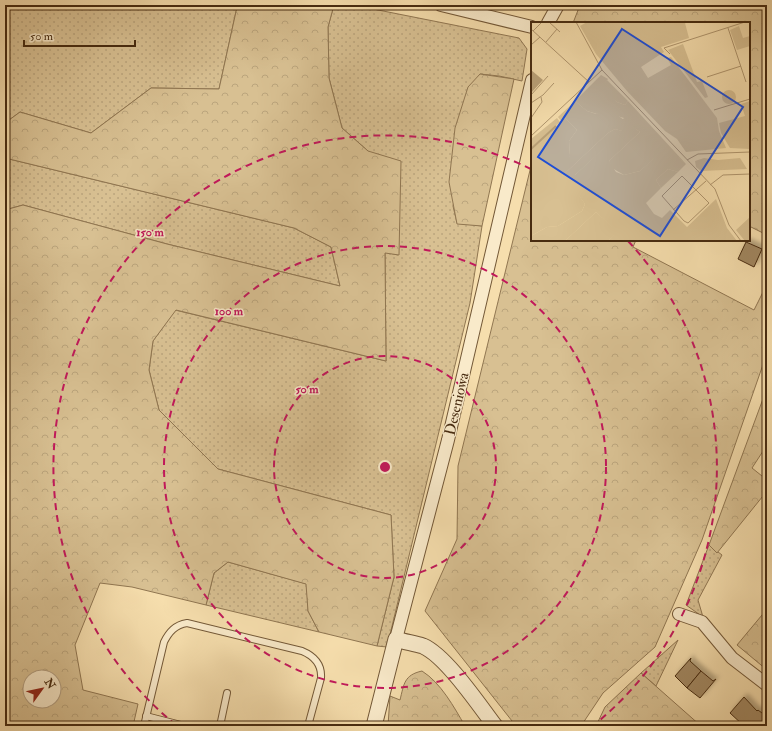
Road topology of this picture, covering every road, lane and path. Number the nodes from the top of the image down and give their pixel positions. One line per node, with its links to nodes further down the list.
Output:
1 (440, 5): 3 (street)
2 (558, 5): 4 (street)
3 (457, 7): 5 (street)
4 (549, 22)
5 (531, 27)
6 (531, 84): 8 (street, Deseniowa)
7 (679, 614): 9 (street)
8 (396, 639): 16 (street, Deseniowa); 17 (street)
9 (767, 685)
10 (227, 693): 14 (lane)
11 (146, 716): 12 (lane); 13 (lane); 15 (lane)
12 (144, 726)
13 (185, 726)
14 (220, 726)
15 (308, 726)
16 (374, 726)
17 (495, 726)

